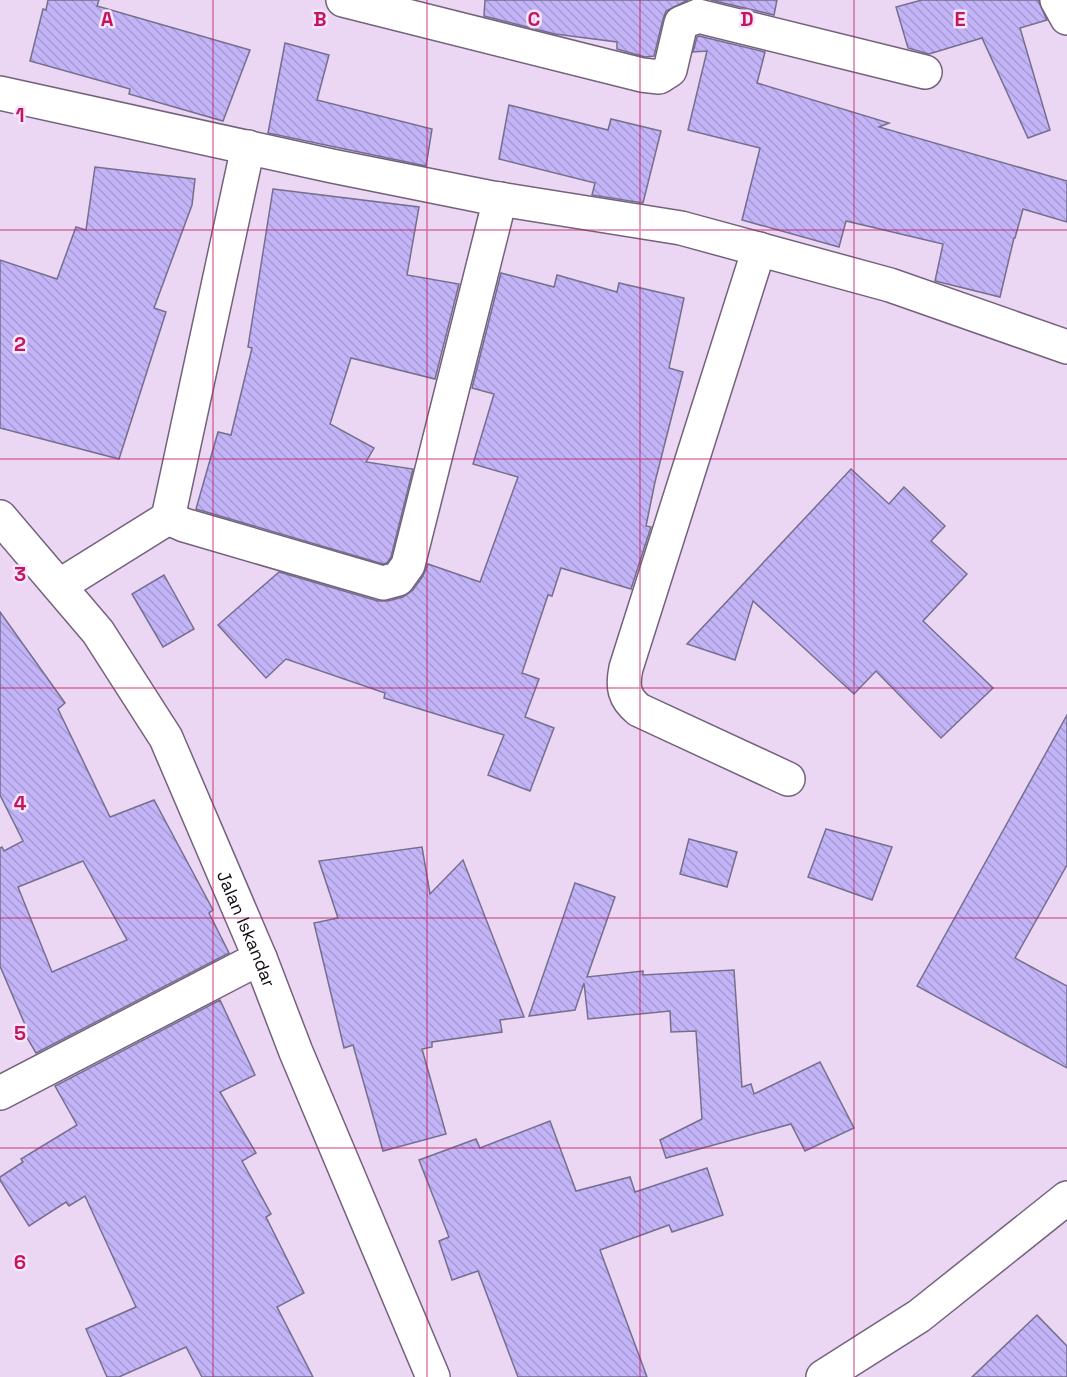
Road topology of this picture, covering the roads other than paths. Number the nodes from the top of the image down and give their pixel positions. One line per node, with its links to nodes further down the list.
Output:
1 (343, 0): 4 (street)
2 (1057, 0): 3 (street)
3 (1067, 18)
4 (925, 72)
5 (0, 93): 6 (street)
6 (248, 147): 7 (street); 11 (street)
7 (500, 199): 8 (street); 11 (street)
8 (759, 249): 9 (street); 13 (street)
9 (1067, 347)
10 (0, 517): 12 (street, Jalan Iskandar)
11 (168, 518): 12 (street)
12 (59, 586): 14 (street, Jalan Iskandar)
13 (788, 779)
14 (260, 958): 15 (street); 17 (street, Jalan Iskandar)
15 (0, 1093)
16 (1067, 1198): 18 (street)
17 (433, 1377)
18 (823, 1377)

